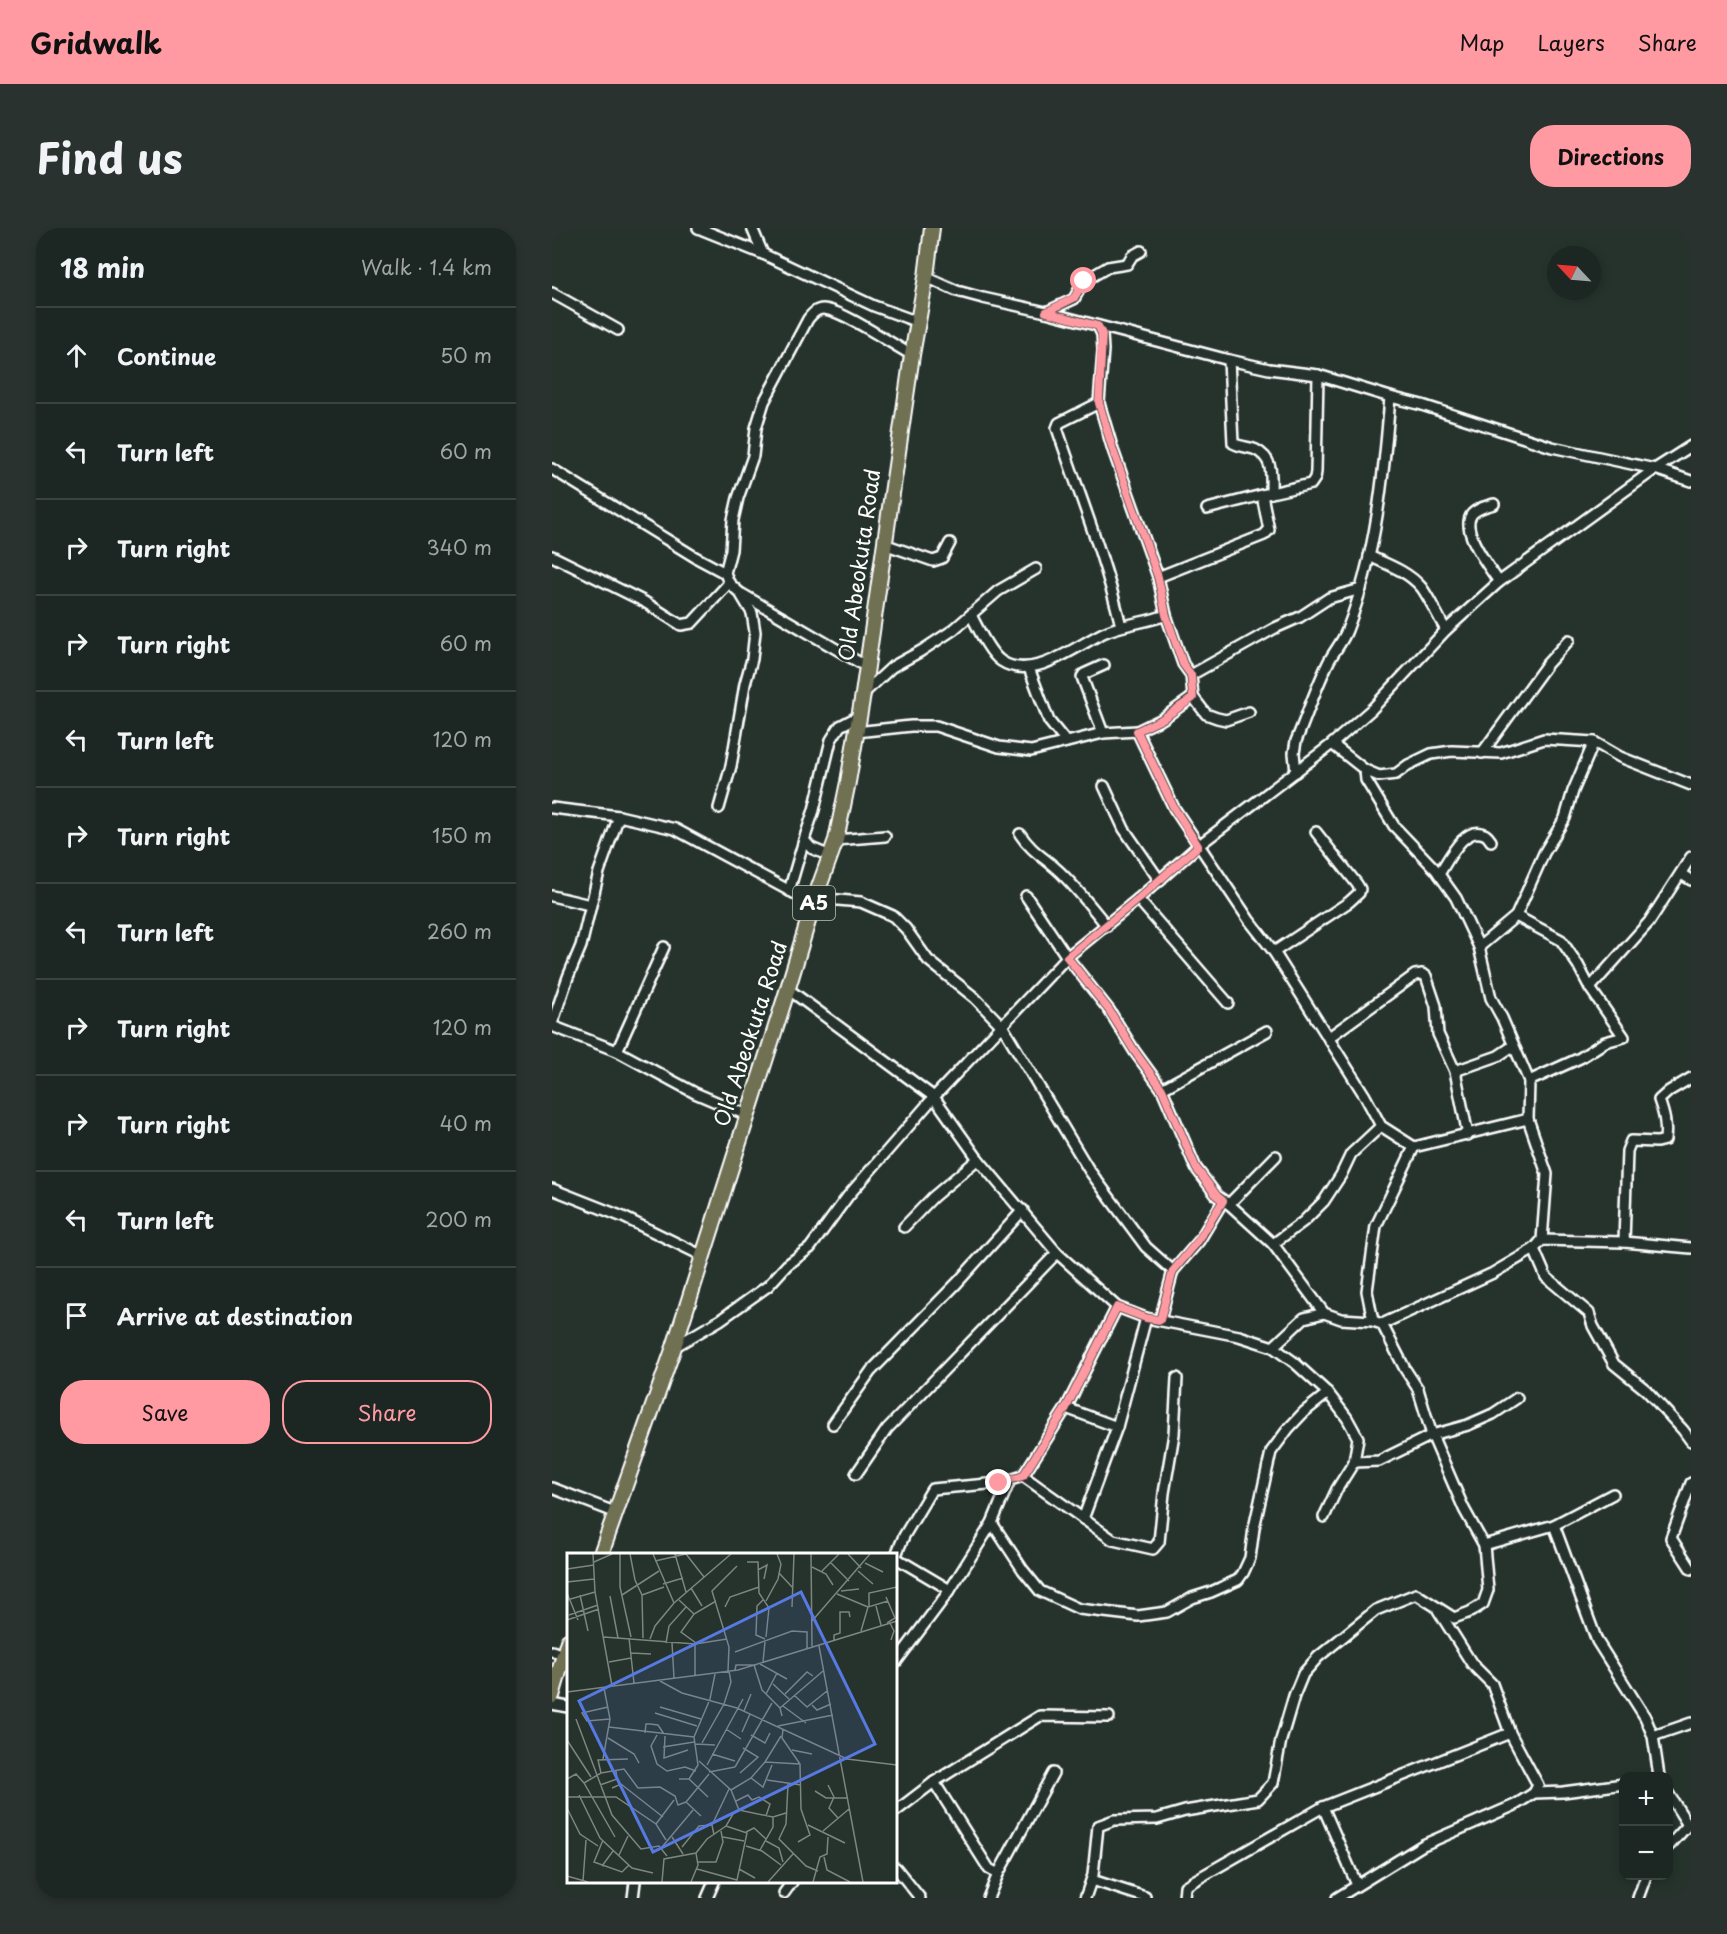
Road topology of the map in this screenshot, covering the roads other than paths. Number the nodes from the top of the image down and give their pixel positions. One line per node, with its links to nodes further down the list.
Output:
1 (698, 228): 5 (street)
2 (752, 228): 5 (street)
3 (932, 228): 6 (highway, Old Abeokuta Road / A5)
4 (1141, 251): 8 (street)
5 (763, 254): 9 (street)
6 (926, 277): 8 (street); 9 (highway, Old Abeokuta Road / A5)
7 (552, 293): 11 (street)
8 (1046, 312): 10 (street)
9 (918, 321): 12 (highway, Old Abeokuta Road / A5)
10 (1098, 326): 13 (street); 16 (street)
11 (618, 330)
12 (912, 355): 25 (highway, Old Abeokuta Road / A5); 29 (street)
13 (1229, 360): 14 (street); 21 (street)
14 (1318, 375): 15 (street); 21 (street)
15 (1390, 397): 19 (street); 27 (street)
16 (1099, 403): 30 (street); 37 (street)
17 (1691, 446): 19 (street)
18 (552, 469): 29 (street)
19 (1655, 469): 20 (street); 31 (street)
20 (1691, 481)
21 (1267, 494): 23 (street); 30 (street)
22 (1494, 504): 31 (street)
23 (1207, 509)
24 (950, 543): 25 (street)
25 (884, 544): 41 (highway, Old Abeokuta Road / A5)
26 (552, 556): 32 (street)
27 (1369, 556): 33 (street); 38 (street)
28 (1036, 569): 35 (street)
29 (725, 573): 32 (street)
30 (1158, 577): 36 (street)
31 (1499, 582): 38 (street)
32 (729, 584): 34 (street)
33 (1361, 589): 43 (street); 56 (street)
34 (740, 593): 41 (street); 60 (street)
35 (971, 615): 42 (street); 44 (street)
36 (1166, 615): 37 (street); 43 (street)
37 (1121, 626): 42 (street)
38 (1446, 630): 53 (street)
39 (1569, 640): 54 (street)
40 (1104, 666): 50 (street)
41 (867, 667): 44 (highway, Old Abeokuta Road / A5)
42 (1029, 668): 51 (street)
43 (1191, 675): 45 (street)
44 (863, 694): 47 (highway, Old Abeokuta Road / A5)
45 (1193, 698): 46 (street); 48 (street)
46 (1248, 712)
47 (859, 716): 49 (highway, Old Abeokuta Road / A5); 65 (street)
48 (1137, 731): 50 (street); 68 (street)
49 (856, 732): 51 (street); 66 (highway, Old Abeokuta Road / A5)
50 (1103, 733): 51 (street)
51 (1066, 742)
52 (1594, 742): 54 (street); 57 (street); 81 (street)
53 (1332, 744): 55 (street); 56 (street)
54 (1482, 753): 55 (street)
55 (1365, 770): 71 (street)
56 (1296, 772): 68 (street)
57 (1691, 785)
58 (1104, 786): 74 (street)
59 (552, 808): 61 (street)
60 (719, 808)
61 (618, 816): 75 (street); 80 (street)
62 (1316, 832): 85 (street)
63 (1020, 834): 82 (street)
64 (885, 836): 66 (street)
65 (804, 840): 69 (street); 75 (street)
66 (836, 840): 69 (highway, Old Abeokuta Road / A5)
67 (1491, 841): 71 (street)
68 (1198, 846): 74 (street); 85 (street)
69 (830, 856): 79 (highway, Old Abeokuta Road / A5)
70 (1691, 857): 72 (street)
71 (1439, 874): 84 (street)
72 (1681, 874): 73 (street); 87 (street)
73 (1691, 880)
74 (1160, 881): 78 (street)
75 (789, 891): 79 (street)
76 (552, 896): 80 (street)
77 (1026, 896): 86 (street)
78 (1138, 899): 82 (street); 89 (street)
79 (814, 901): 88 (highway, Old Abeokuta Road / A5); 91 (street)
80 (590, 905): 90 (street)
81 (1515, 916): 84 (street); 87 (street)
82 (1107, 926): 86 (street)
83 (664, 947): 95 (street)
84 (1479, 947): 94 (street)
85 (1274, 952): 93 (street)
86 (1067, 957): 91 (street); 99 (street)
87 (1590, 988): 98 (street)
88 (788, 989): 100 (street); 101 (highway, Old Abeokuta Road / A5)
89 (1228, 1003)
90 (552, 1020): 95 (street)
91 (1003, 1027): 100 (street); 119 (street)
92 (1267, 1031): 99 (street)
93 (1328, 1038): 96 (street); 103 (street)
94 (1514, 1046): 96 (street); 98 (street)
95 (616, 1051): 101 (street)
96 (1455, 1071): 104 (street)
97 (1691, 1078): 113 (street)
98 (1529, 1081): 102 (street)
99 (1162, 1089): 109 (street)
100 (934, 1097): 107 (street); 125 (street)
101 (747, 1115): 118 (highway, Old Abeokuta Road / A5)
102 (1528, 1119): 104 (street); 112 (street)
103 (1381, 1126): 105 (street); 114 (street)
104 (1468, 1135): 105 (street)
105 (1414, 1147): 124 (street)
106 (1276, 1156): 109 (street)
107 (978, 1159): 110 (street); 111 (street)
108 (552, 1190): 118 (street)
109 (1226, 1203): 114 (street); 119 (street)
110 (1023, 1210): 117 (street); 131 (street)
111 (904, 1227)
112 (1542, 1240): 113 (street); 116 (street)
113 (1624, 1242): 115 (street)
114 (1273, 1244): 121 (street)
115 (1691, 1248)
116 (1534, 1249): 124 (street); 134 (street)
117 (1057, 1253): 120 (street); 136 (street)
118 (703, 1256): 125 (highway, Old Abeokuta Road / A5)
119 (1173, 1271): 123 (street)
120 (1117, 1307): 122 (street); 130 (street)
121 (1324, 1313): 124 (street); 126 (street)
122 (1146, 1318): 123 (street); 132 (street)
123 (1160, 1320): 126 (street)
124 (1377, 1323): 133 (street)
125 (674, 1347): 142 (highway, Old Abeokuta Road / A5)
126 (1273, 1347): 128 (street)
127 (1177, 1378): 144 (street)
128 (1328, 1393): 135 (street); 145 (street)
129 (1516, 1398): 133 (street)
130 (1066, 1408): 132 (street); 137 (street)
131 (833, 1424)
132 (1117, 1427): 144 (street)
133 (1432, 1436): 135 (street); 147 (street)
134 (1691, 1441)
135 (1354, 1462): 143 (street)
136 (856, 1474)
137 (1023, 1476): 138 (street); 144 (street)
138 (1010, 1480): 145 (street); 149 (street)
139 (1691, 1483): 151 (street)
140 (552, 1488): 142 (street)
141 (1613, 1494): 146 (street)
142 (617, 1513): 148 (highway, Old Abeokuta Road / A5)
143 (1324, 1517)
144 (1083, 1519)
145 (992, 1523): 152 (street)
146 (1554, 1525): 147 (street); 162 (street)
147 (1484, 1545): 153 (street)
148 (601, 1553)
149 (897, 1554)
150 (897, 1558): 152 (street)
151 (1691, 1569)
152 (950, 1590): 155 (street)
153 (1436, 1606): 161 (street); 175 (street)
154 (558, 1653): 156 (highway)
155 (897, 1661)
156 (552, 1696)
157 (552, 1704): 158 (street)
158 (567, 1707)
159 (1109, 1717): 165 (street)
160 (1691, 1723): 162 (street)
161 (1510, 1733): 167 (street); 169 (street)
162 (1653, 1736): 163 (street)
163 (1658, 1772)
164 (1053, 1773): 174 (street)
165 (934, 1782): 170 (street); 174 (street)
166 (1619, 1785): 167 (street)
167 (1534, 1793): 180 (street)
168 (1673, 1801): 171 (street)
169 (1323, 1807): 180 (street); 188 (street)
170 (897, 1810)
171 (1689, 1825): 172 (street)
172 (1673, 1842)
173 (897, 1869): 184 (street)
174 (998, 1874): 185 (street)
175 (1092, 1880): 186 (street); 187 (street)
176 (1644, 1880): 190 (street)
177 (635, 1883): 182 (street)
178 (713, 1883): 183 (street)
179 (791, 1883): 181 (street)
180 (1357, 1886): 189 (street)
181 (784, 1893)
182 (633, 1898)
183 (707, 1898)
184 (920, 1898)
185 (987, 1898)
186 (1085, 1898)
187 (1145, 1898)
188 (1184, 1898)
189 (1337, 1898)
190 (1638, 1898)

